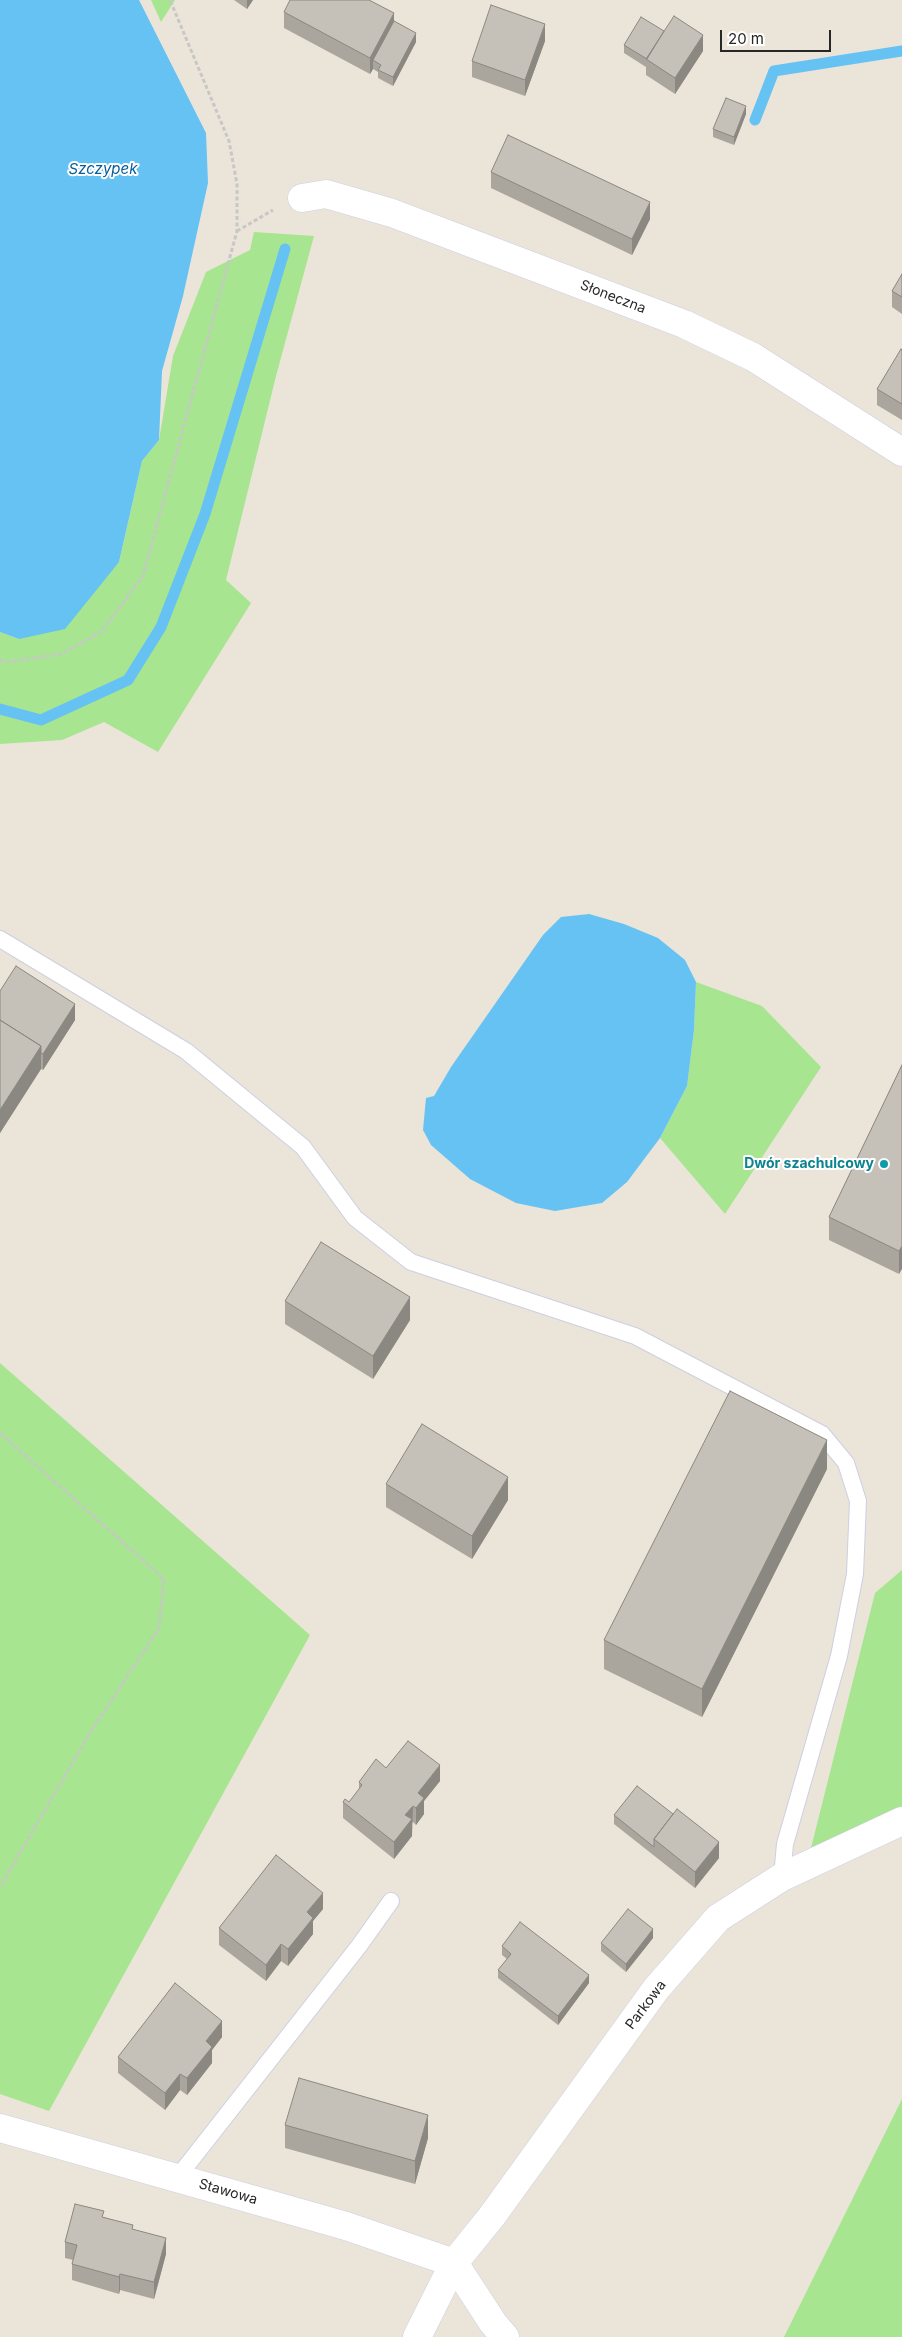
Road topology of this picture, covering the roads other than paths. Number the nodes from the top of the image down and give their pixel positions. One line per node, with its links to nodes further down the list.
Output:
1 (302, 198): 2 (street, Słoneczna)
2 (902, 452)
3 (0, 940): 5 (lane)
4 (902, 1821): 5 (street, Parkowa)
5 (782, 1877): 9 (street, Parkowa)
6 (391, 1901): 8 (lane)
7 (0, 2128): 8 (street, Stawowa)
8 (177, 2178): 9 (street, Stawowa)
9 (454, 2263): 10 (street, Parkowa); 11 (street)
10 (417, 2337)
11 (505, 2337)

